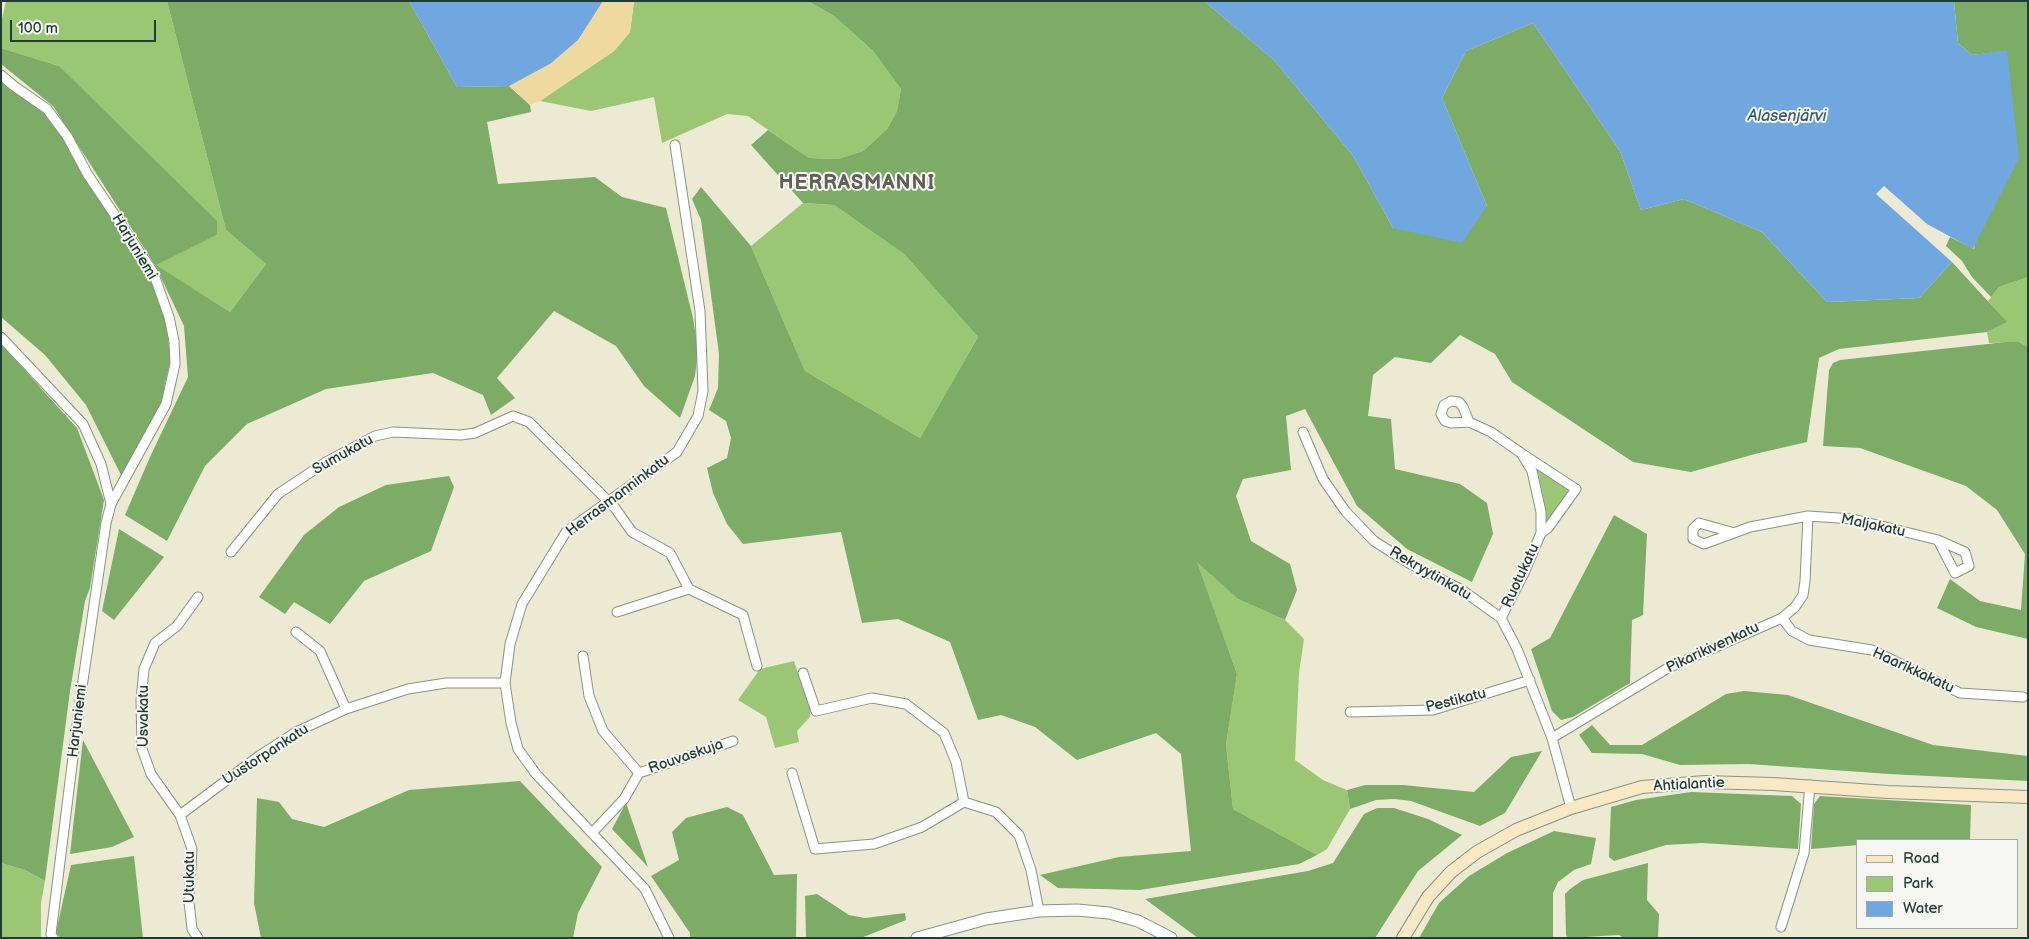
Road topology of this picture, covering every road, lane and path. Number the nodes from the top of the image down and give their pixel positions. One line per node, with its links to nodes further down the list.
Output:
1 (1, 75): 8 (street, Harjuniemi)
2 (675, 145): 7 (street, Herrasmanninkatu)
3 (1, 337): 8 (street, Harjuniemi)
4 (1469, 422): 6 (street, Ruotukatu)
5 (1303, 432): 17 (street, Rekryytinkatu)
6 (1521, 453): 11 (street, Ruotukatu); 11 (street, Ruotukatu)
7 (607, 500): 13 (street, Sumukatu); 14 (street); 24 (street, Herrasmanninkatu)
8 (111, 504): 40 (street, Harjuniemi)
9 (1808, 516): 10 (street, Maljakatu); 12 (street, Maljakatu); 18 (street, Pikarikivenkatu)
10 (1731, 532)
11 (1541, 533): 17 (street, Ruotukatu)
12 (1938, 540)
13 (232, 552)
14 (689, 589): 16 (street); 21 (street)
15 (198, 597): 36 (street, Usvakatu)
16 (617, 612)
17 (1501, 618): 23 (street, Rekryytinkatu)
18 (1782, 618): 25 (street, Haarikkakatu); 28 (street, Pikarikivenkatu)
19 (296, 632): 26 (street)
20 (583, 656): 30 (street)
21 (757, 666)
22 (803, 673): 34 (street)
23 (1530, 680): 27 (street, Pestikatu); 28 (street, Rekryytinkatu)
24 (506, 683): 26 (street, Uustorpankatu); 37 (street, Herrasmanninkatu)
25 (2023, 697)
26 (346, 709): 36 (street, Uustorpankatu)
27 (1350, 712)
28 (1552, 738): 35 (street, Rekryytinkatu)
29 (733, 741): 30 (street, Rouvaskuja)
30 (638, 773): 37 (street)
31 (792, 773): 34 (street)
32 (1810, 786): 33 (main road, Ahtialantie); 35 (main road, Ahtialantie); 39 (street)
33 (2028, 797)
34 (964, 802): 38 (street)
35 (1572, 808): 45 (main road, Ahtialantie)
36 (180, 815): 41 (street, Utukatu)
37 (592, 833): 42 (street, Herrasmanninkatu)
38 (1039, 911): 43 (street); 44 (street)
39 (1781, 927)
40 (53, 938)
41 (198, 938)
42 (669, 938)
43 (917, 938)
44 (1171, 938)
45 (1403, 938)

